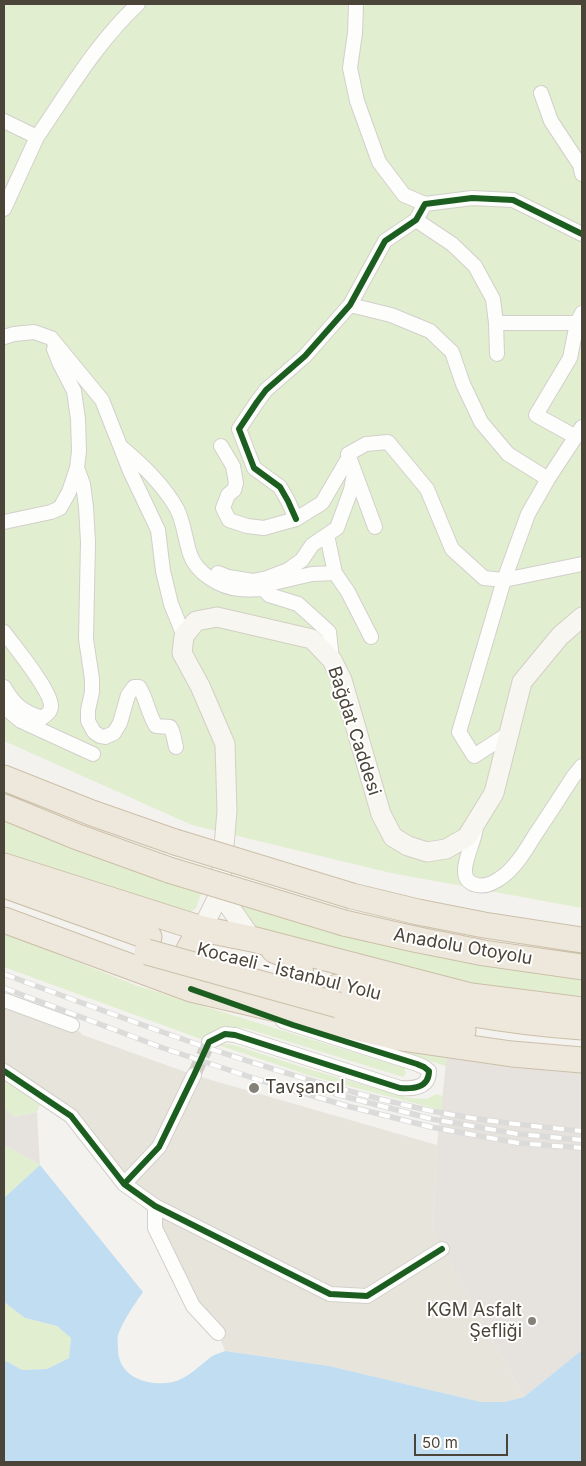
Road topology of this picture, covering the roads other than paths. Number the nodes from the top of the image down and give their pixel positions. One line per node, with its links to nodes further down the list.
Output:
1 (138, 4): 5 (street)
2 (356, 4): 7 (street)
3 (540, 93): 6 (street)
4 (4, 121): 5 (street)
5 (37, 137): 8 (street)
6 (581, 167)
7 (425, 204): 9 (street); 10 (street)
8 (4, 209)
9 (416, 220): 11 (street); 12 (street)
10 (582, 234)
11 (350, 305): 23 (street); 24 (street)
12 (496, 322): 13 (street); 16 (street)
13 (579, 326): 17 (street)
14 (4, 337): 15 (street)
15 (50, 338): 18 (street); 21 (street)
16 (497, 354)
17 (579, 432): 23 (street)
18 (120, 446): 32 (street); 35 (street)
19 (221, 446): 24 (street)
20 (349, 457): 22 (street); 24 (street); 31 (street)
21 (77, 468): 25 (street); 41 (street)
22 (354, 474): 26 (street); 27 (street)
23 (548, 479): 31 (street)
24 (296, 519)
25 (4, 522)
26 (375, 527)
27 (327, 535): 29 (street); 30 (street)
28 (582, 564): 31 (street)
29 (209, 566)
30 (335, 573): 32 (street); 36 (street)
31 (504, 580): 40 (street)
32 (264, 589): 37 (street)
33 (582, 617): 40 (main road, Bağdat Caddesi)
34 (4, 632): 38 (street)
35 (184, 636): 37 (main road, Bağdat Caddesi); 49 (main road)
36 (371, 637)
37 (332, 660): 46 (main road, Bağdat Caddesi)
38 (4, 687)
39 (4, 707): 42 (street)
40 (508, 734): 46 (main road, Bağdat Caddesi)
41 (176, 747)
42 (93, 754)
43 (582, 766): 46 (street)
44 (4, 778): 54 (highway, Anadolu Otoyolu, bridge)
45 (4, 807): 56 (highway, Anadolu Otoyolu, bridge)
46 (478, 820)
47 (4, 866): 52 (highway)
48 (4, 885): 55 (highway)
49 (220, 893): 52 (main road); 53 (main road)
50 (4, 904): 55 (highway)
51 (4, 920): 57 (highway)
52 (202, 929): 53 (highway); 57 (highway)
53 (252, 940): 60 (highway); 61 (highway)
54 (582, 940)
55 (148, 944): 58 (highway, bridge)
56 (582, 967)
57 (191, 989): 61 (highway)
58 (337, 996): 63 (highway, Kocaeli - İstanbul Yolu); 65 (highway)
59 (4, 1000): 62 (street)
60 (582, 1010)
61 (291, 1019): 64 (street); 66 (highway)
62 (72, 1025)
63 (582, 1028)
64 (209, 1042)
65 (582, 1045)
66 (582, 1060)
67 (4, 1071): 69 (street)
68 (194, 1076): 69 (street)
69 (124, 1184): 70 (street)
70 (155, 1206): 71 (street); 72 (street)
71 (442, 1249)
72 (218, 1333)

